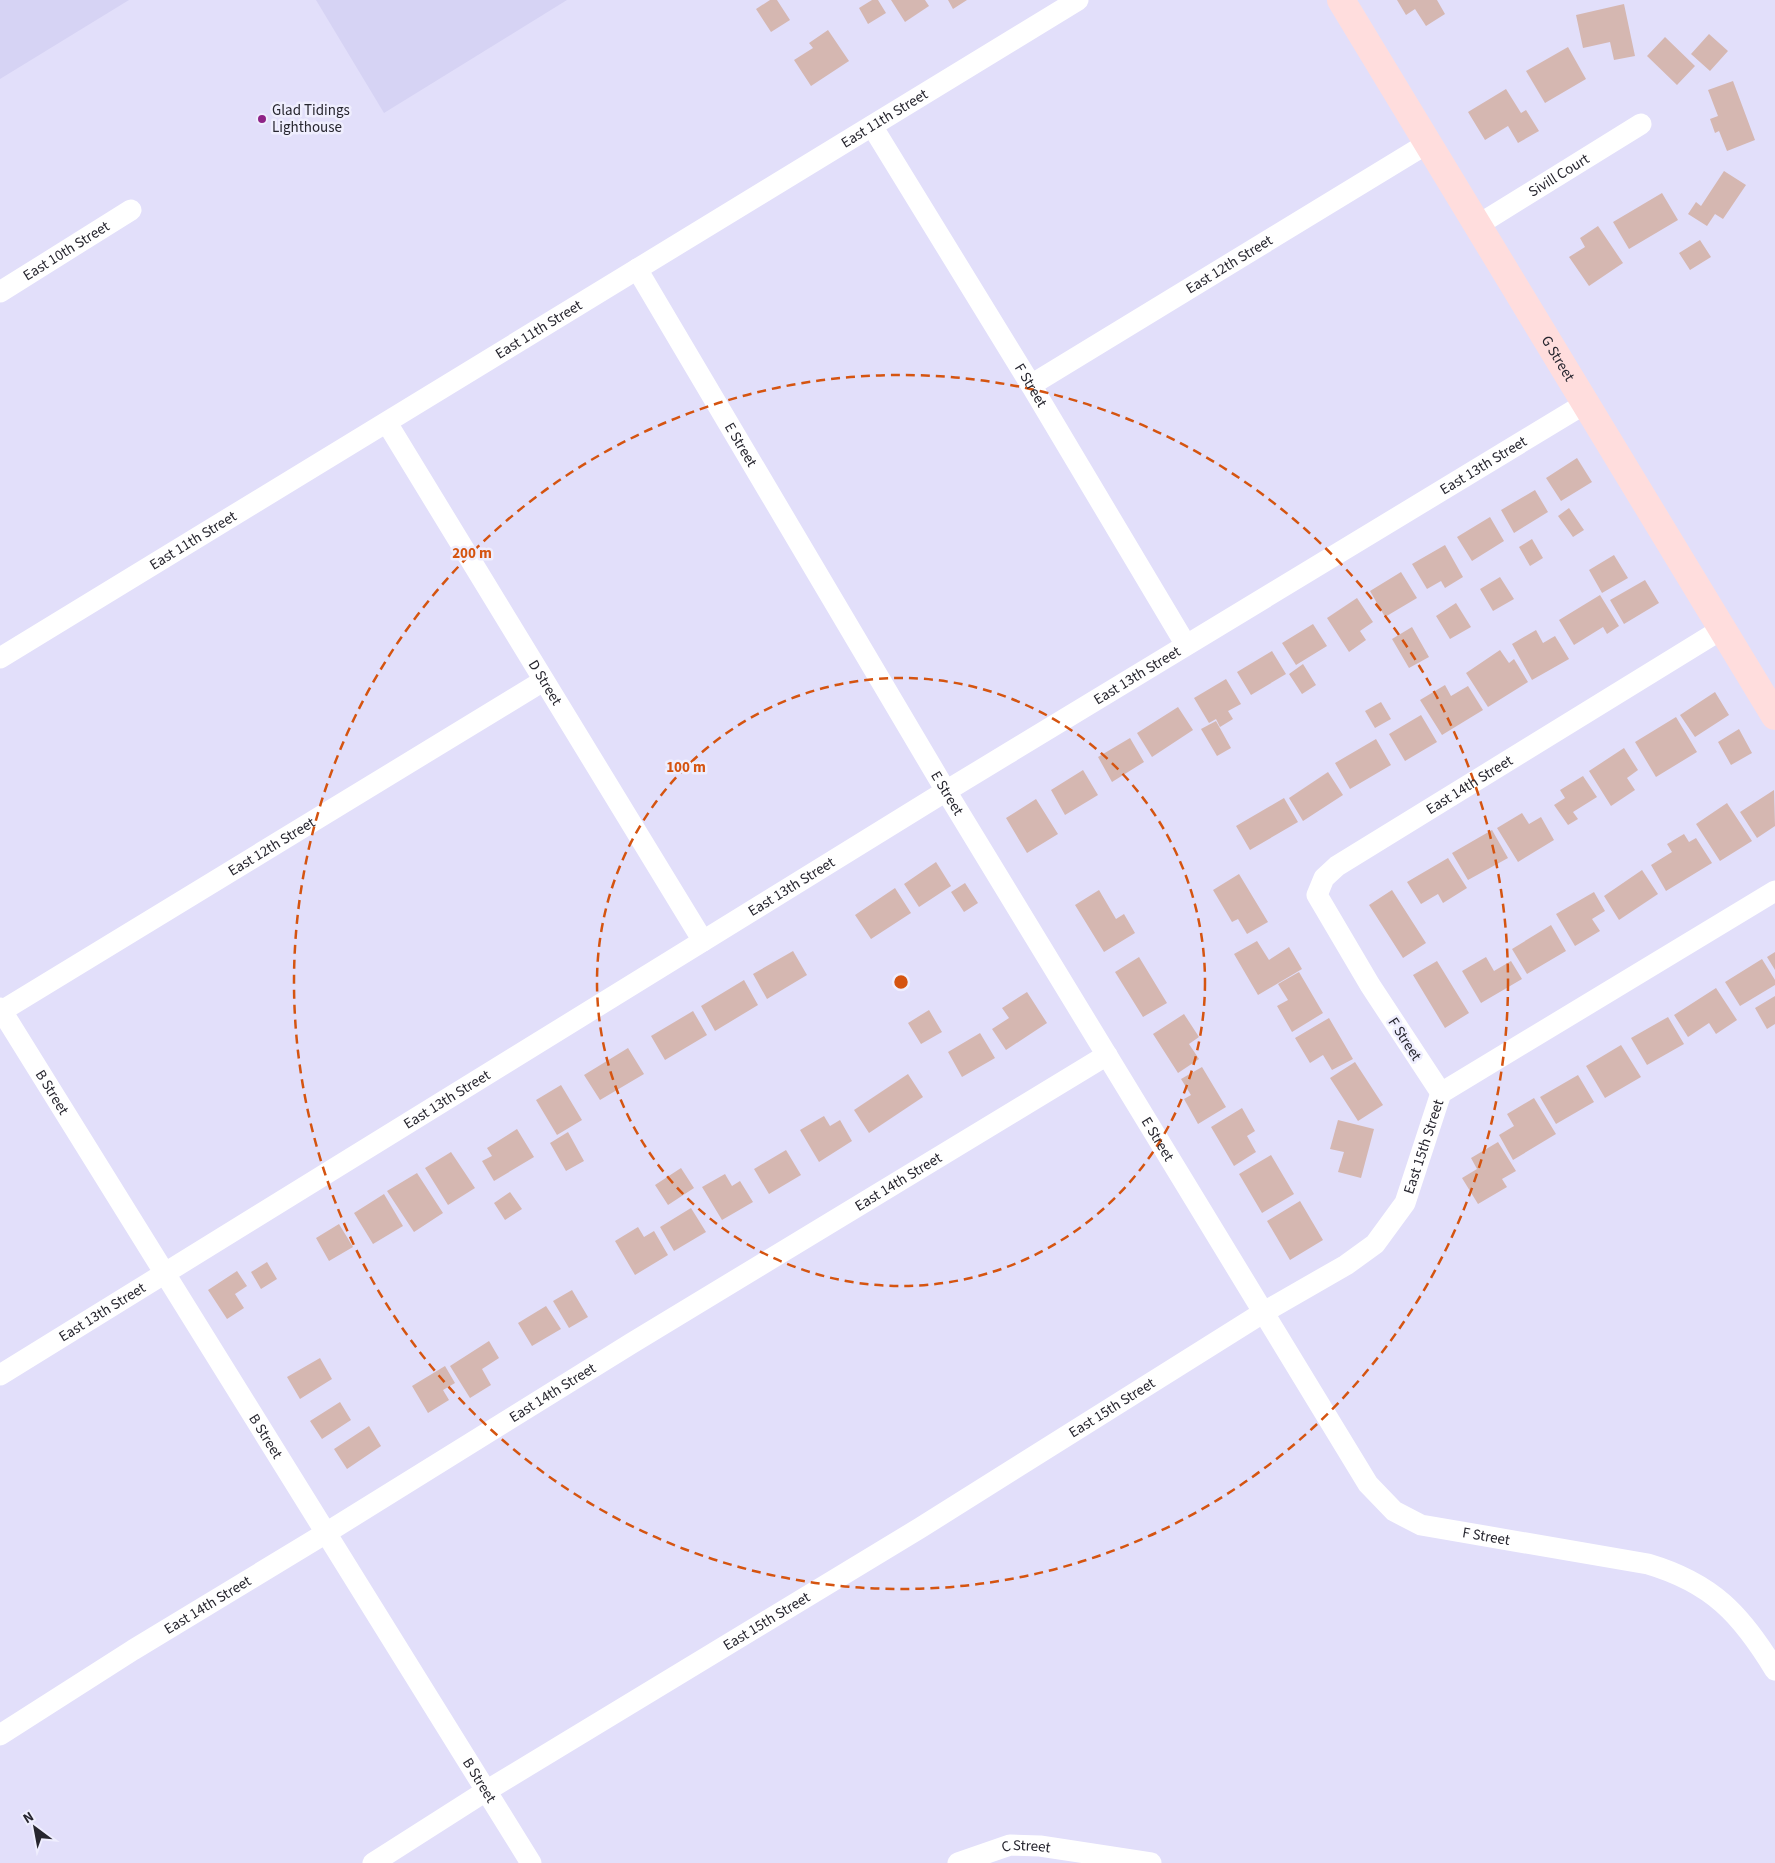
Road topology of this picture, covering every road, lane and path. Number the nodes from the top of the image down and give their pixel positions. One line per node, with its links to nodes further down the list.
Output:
1 (1078, 0): 4 (street, East 11th Street)
2 (1341, 0): 5 (main road, G Street)
3 (1640, 124): 7 (street, Sivill Court)
4 (872, 126): 8 (street, East 11th Street); 10 (street, F Street)
5 (1428, 142): 7 (main road, G Street); 10 (street, East 12th Street)
6 (131, 210): 9 (street, East 10th Street)
7 (1478, 225): 11 (main road, G Street)
8 (637, 269): 12 (street, East 11th Street); 18 (street, E Street)
9 (0, 292)
10 (1031, 385): 14 (street, F Street)
11 (1586, 402): 13 (main road, G Street); 14 (street, East 13th Street)
12 (387, 423): 15 (street, East 11th Street); 16 (street, D Street)
13 (1722, 629): 17 (main road, G Street); 21 (street, East 14th Street)
14 (1186, 645): 18 (street, East 13th Street)
15 (0, 658)
16 (543, 681): 20 (street, D Street); 22 (street, East 12th Street)
17 (1775, 716)
18 (946, 791): 20 (street, East 13th Street); 23 (street, E Street)
19 (1775, 891): 24 (street, East 15th Street)
20 (703, 941): 25 (street, East 13th Street)
21 (1370, 985): 24 (street, F Street)
22 (1, 1010): 25 (street, B Street)
23 (1107, 1056): 26 (street, E Street); 28 (street, East 14th Street)
24 (1440, 1094): 26 (street, East 15th Street)
25 (165, 1272): 27 (street, East 13th Street); 28 (street, B Street)
26 (1264, 1312): 29 (street, F Street); 31 (street, East 15th Street)
27 (0, 1375)
28 (326, 1533): 30 (street, East 14th Street); 31 (street, B Street)
29 (1775, 1670)
30 (0, 1735)
31 (486, 1791): 33 (street, East 15th Street); 34 (street, B Street)
32 (960, 1861): 35 (street, C Street)
33 (373, 1863)
34 (531, 1863)
35 (1151, 1863)

